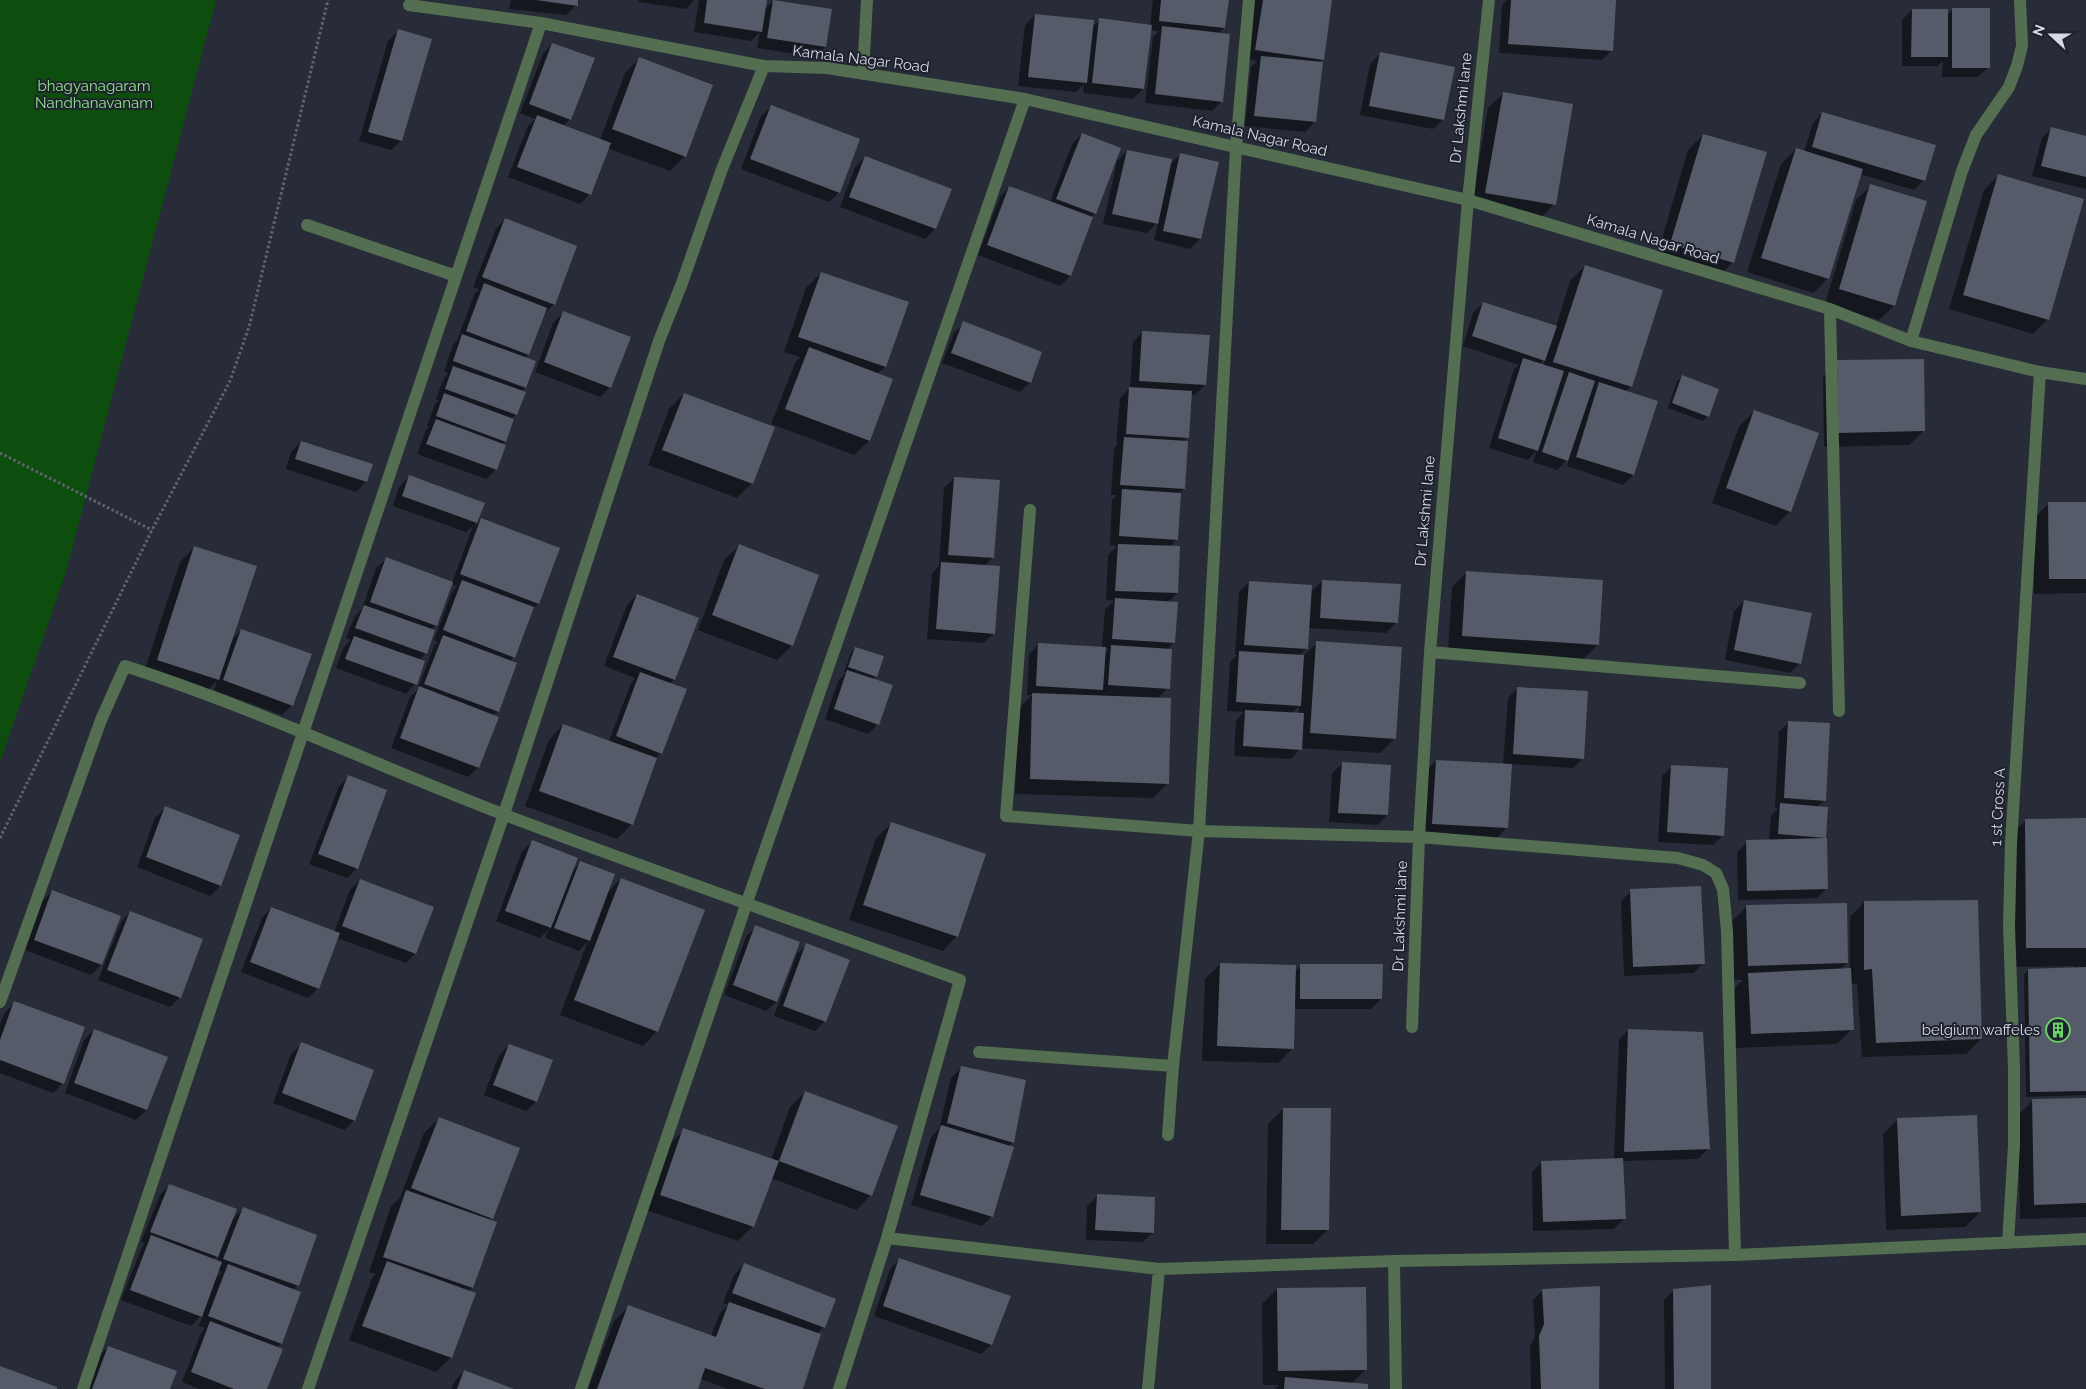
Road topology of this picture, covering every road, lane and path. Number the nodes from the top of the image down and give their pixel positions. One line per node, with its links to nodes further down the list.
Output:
1 (328, 0): 21 (path)
2 (867, 0): 9 (street)
3 (1248, 0): 11 (street)
4 (1489, 0): 12 (street, Dr Lakshmi lane)
5 (2020, 0): 16 (street)
6 (409, 5): 7 (street, Kamala Nagar Road)
7 (541, 23): 8 (street, Kamala Nagar Road); 14 (street)
8 (764, 66): 9 (street, Kamala Nagar Road); 26 (street)
9 (863, 74): 10 (street, Kamala Nagar Road)
10 (1025, 99): 11 (street, Kamala Nagar Road); 30 (street)
11 (1236, 147): 12 (street, Kamala Nagar Road); 27 (street)
12 (1468, 200): 15 (street, Kamala Nagar Road); 22 (street, Dr Lakshmi lane)
13 (307, 225): 14 (street)
14 (456, 276): 25 (street)
15 (1830, 309): 16 (street, Kamala Nagar Road); 24 (street)
16 (1911, 341): 17 (street, Kamala Nagar Road)
17 (2040, 372): 18 (street, Kamala Nagar Road); 38 (street, 1 st Cross A)
18 (2086, 379)
19 (0, 454): 21 (path)
20 (1030, 510): 27 (street)
21 (152, 530): 28 (path)
22 (1430, 652): 23 (street); 29 (street, Dr Lakshmi lane)
23 (1800, 683)
24 (1839, 711)
25 (304, 732): 26 (street); 31 (street); 42 (street)
26 (504, 814): 30 (street); 43 (street)
27 (1198, 832): 29 (street); 34 (street)
28 (0, 838)
29 (1419, 838): 32 (street, Dr Lakshmi lane); 39 (street)
30 (747, 902): 36 (street); 44 (street)
31 (0, 1002)
32 (1412, 1026)
33 (980, 1052): 34 (street)
34 (1173, 1066): 35 (street)
35 (1168, 1136)
36 (887, 1238): 41 (street); 45 (street)
37 (2086, 1239): 38 (street)
38 (2008, 1243): 39 (street)
39 (1735, 1255): 40 (street)
40 (1394, 1261): 41 (street); 47 (street)
41 (1159, 1269): 46 (street)
42 (83, 1389)
43 (308, 1389)
44 (581, 1389)
45 (839, 1389)
46 (1148, 1389)
47 (1396, 1389)

